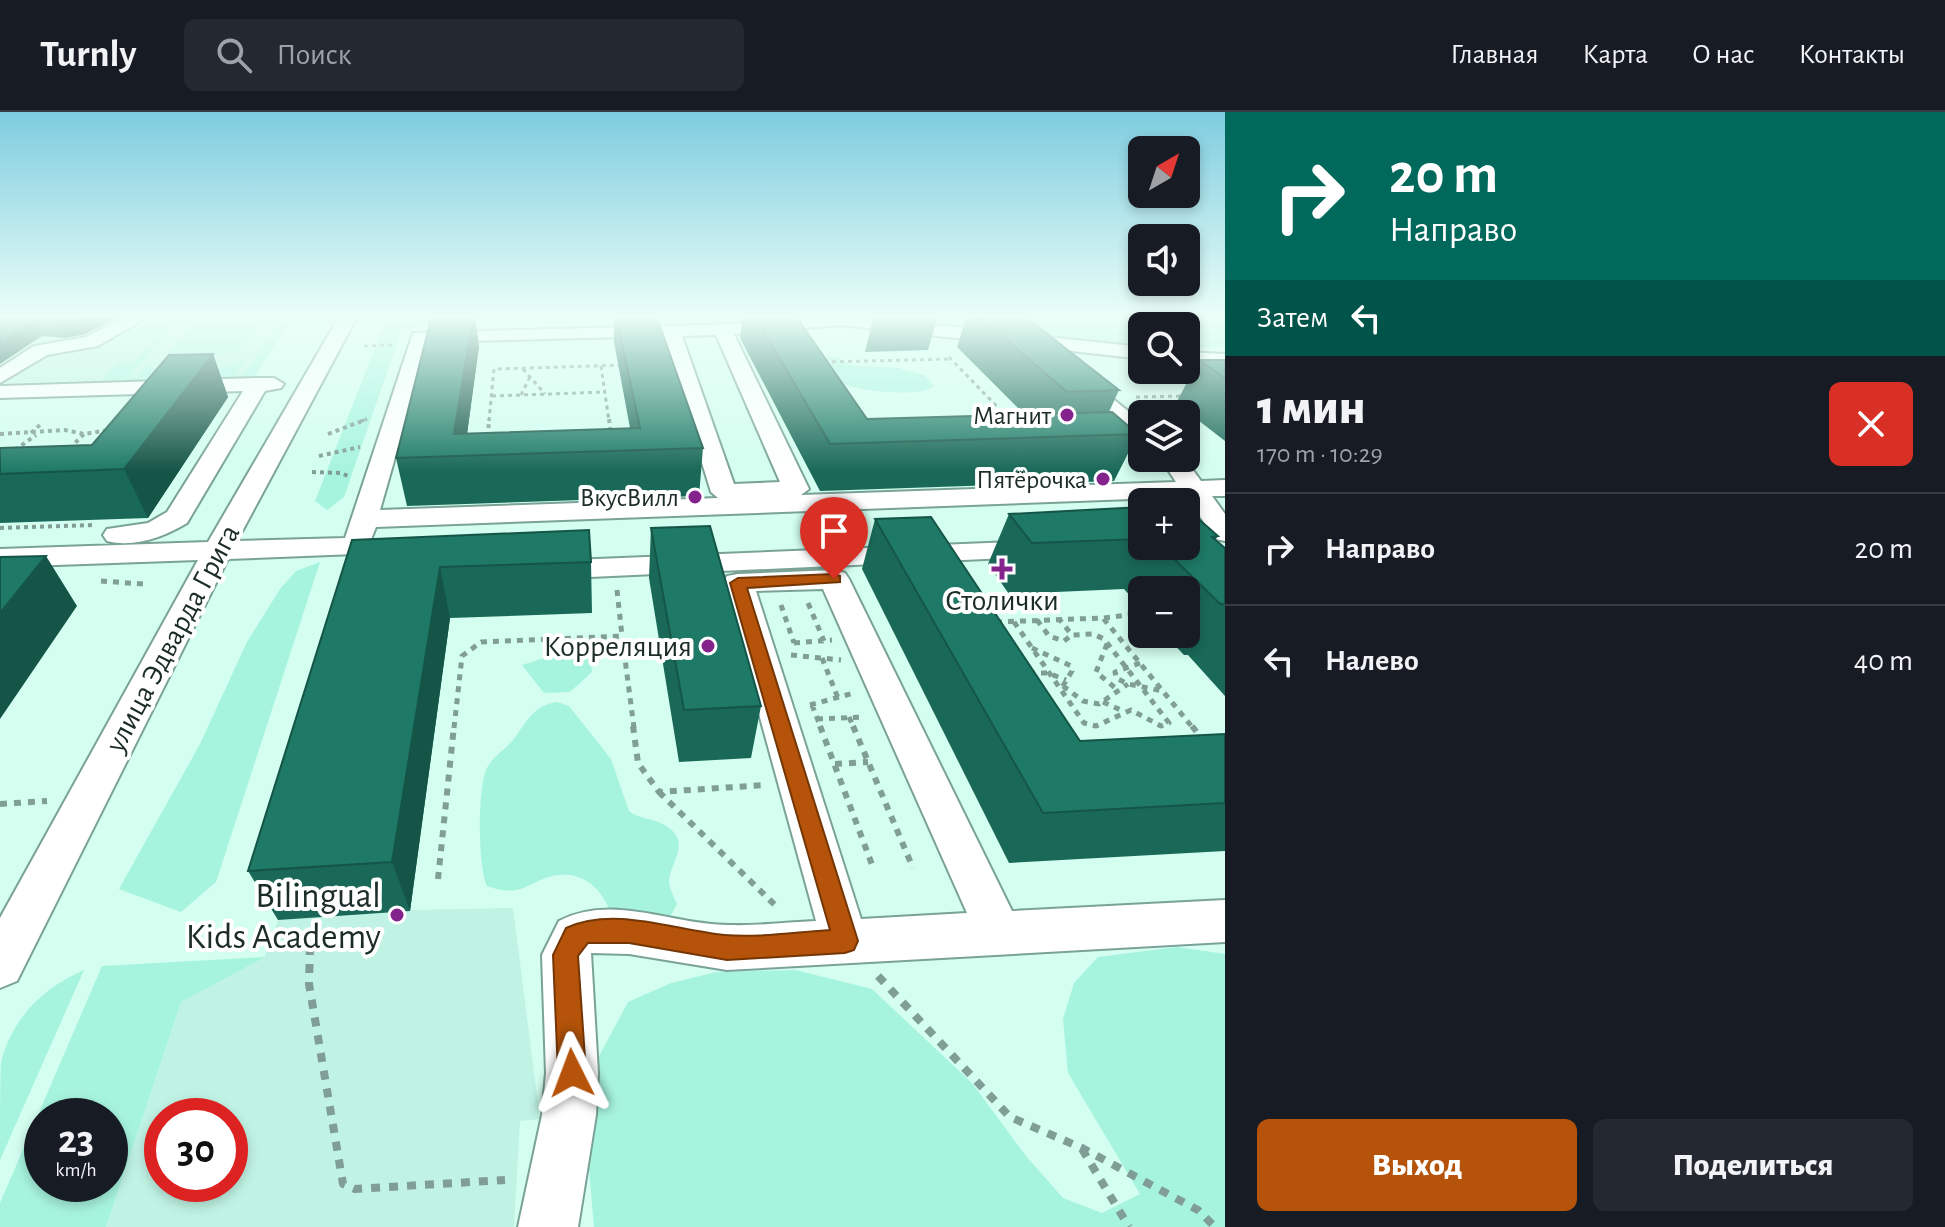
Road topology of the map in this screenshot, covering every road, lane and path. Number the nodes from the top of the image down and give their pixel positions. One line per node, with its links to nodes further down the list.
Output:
1 (319, 367): 13 (street, улица Эдварда Грига)
2 (410, 367): 22 (street)
3 (535, 367): 10 (path); 12 (path)
4 (601, 367): 16 (path)
5 (683, 367): 6 (street)
6 (740, 367)
7 (825, 367): 11 (path)
8 (959, 367): 26 (path)
9 (1057, 367): 21 (street)
10 (523, 368): 12 (path); 19 (path)
11 (830, 375)
12 (530, 377): 17 (path); 18 (path)
13 (311, 382): 14 (street); 51 (street, улица Эдварда Грига)
14 (258, 384): 15 (street); 48 (street)
15 (0, 392)
16 (605, 392): 17 (path); 36 (path)
17 (545, 394): 18 (path)
18 (521, 395): 19 (path)
19 (492, 396): 34 (path)
20 (1200, 396): 21 (path)
21 (1099, 398): 24 (street)
22 (398, 408): 33 (path); 35 (street)
23 (117, 420): 27 (path)
24 (1128, 422)
25 (42, 423): 30 (path)
26 (1016, 426)
27 (111, 430): 28 (path); 32 (path)
28 (122, 430)
29 (0, 434): 30 (path)
30 (30, 434): 31 (path)
31 (36, 434): 32 (path); 39 (path)
32 (84, 434): 37 (path)
33 (328, 434)
34 (487, 439)
35 (388, 440): 38 (path); 41 (street)
36 (614, 449)
37 (73, 456)
38 (319, 456)
39 (6, 457)
40 (312, 472): 41 (path)
41 (374, 486): 50 (street)
42 (1225, 488): 43 (street)
43 (1200, 489)
44 (1128, 493): 50 (street)
45 (1200, 503): 49 (street)
46 (109, 524): 47 (path)
47 (0, 528)
48 (0, 539)
49 (1216, 540)
50 (356, 545): 51 (street)
51 (219, 549): 53 (street); 95 (street, улица Эдварда Грига)
52 (1068, 549): 54 (street)
53 (0, 558)
54 (520, 571)
55 (615, 576): 66 (path)
56 (807, 601): 67 (path)
57 (986, 610): 62 (path)
58 (1128, 615): 59 (path)
59 (1103, 618): 61 (path); 73 (path)
60 (1037, 620): 61 (path); 63 (path); 65 (path)
61 (1060, 620): 65 (path)
62 (995, 622): 63 (path); 64 (path)
63 (1013, 622): 70 (path)
64 (1003, 635)
65 (1072, 635): 68 (path)
66 (622, 636): 94 (path); 99 (path)
67 (824, 641): 69 (path); 77 (path)
68 (1107, 643): 74 (path); 82 (path)
69 (758, 648): 71 (path); 77 (street); 87 (street)
70 (1031, 648): 76 (path); 80 (path)
71 (822, 658): 77 (path); 84 (path)
72 (1020, 661): 75 (path)
73 (1140, 663): 74 (path); 83 (path)
74 (1127, 668): 78 (path); 81 (path)
75 (1028, 673): 76 (path); 79 (path)
76 (1048, 673): 80 (path); 80 (path)
77 (879, 676): 84 (path); 88 (path); 101 (street)
78 (1128, 684): 81 (path); 82 (path)
79 (1037, 686)
80 (1063, 686): 85 (path); 86 (path)
81 (1143, 687): 83 (path); 86 (path)
82 (1119, 691): 85 (path)
83 (1163, 691): 90 (path)
84 (838, 698): 87 (path)
85 (1103, 701): 86 (path)
86 (1124, 711)
87 (790, 713): 89 (path); 89 (path); 93 (street)
88 (849, 717): 89 (path); 91 (path)
89 (817, 719): 92 (path)
90 (1193, 746)
91 (868, 762): 92 (path); 97 (path)
92 (835, 764): 98 (path)
93 (798, 783): 94 (path); 103 (street)
94 (659, 792): 103 (path)
95 (87, 799): 96 (path); 104 (street, улица Эдварда Грига)
96 (0, 804)
97 (913, 868)
98 (874, 870)
99 (438, 879)
100 (1225, 921): 101 (street)
101 (1000, 935): 103 (street)
102 (310, 937): 106 (path)
103 (830, 942): 105 (path); 107 (street)
104 (0, 965)
105 (1082, 1148): 108 (path); 109 (path)
106 (505, 1180)
107 (548, 1227)
108 (1129, 1227)
109 (1215, 1227)

